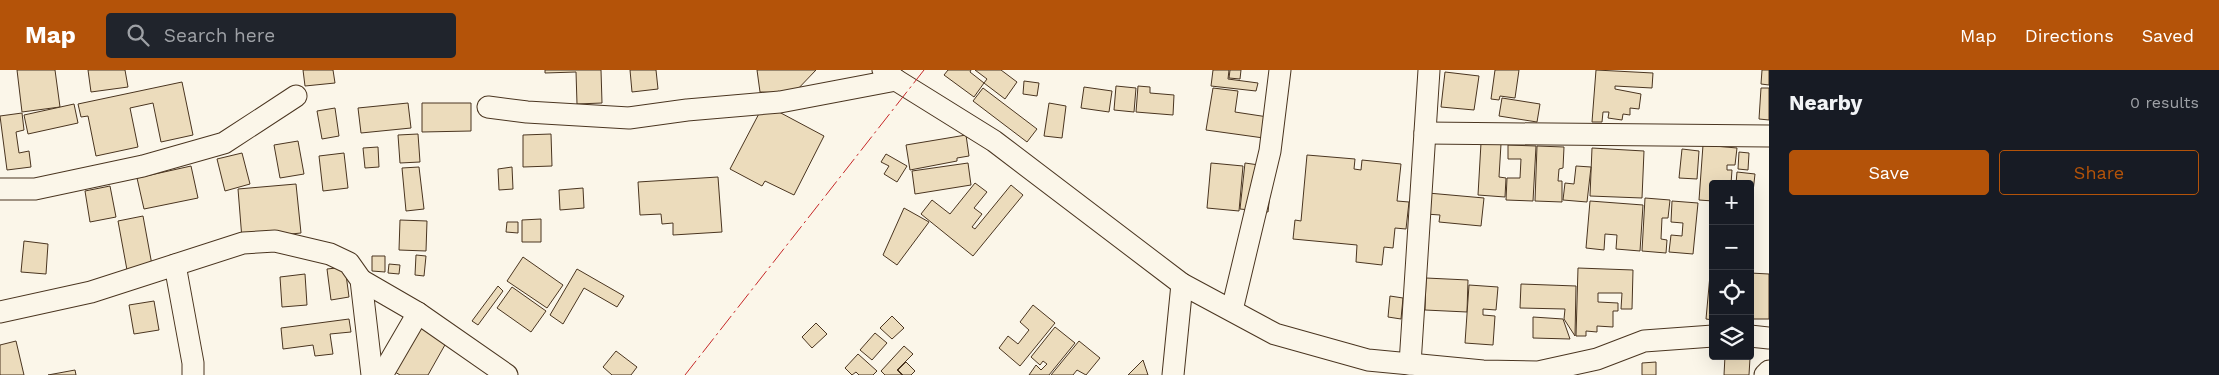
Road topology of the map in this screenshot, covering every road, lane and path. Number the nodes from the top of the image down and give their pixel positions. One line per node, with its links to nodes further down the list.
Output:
1 (1280, 70): 12 (street)
2 (1429, 70): 6 (street)
3 (890, 75): 5 (street); 11 (street)
4 (296, 96): 8 (street)
5 (488, 107)
6 (1425, 133): 7 (street); 18 (street)
7 (1769, 136)
8 (0, 189)
9 (175, 265): 10 (street); 13 (street); 21 (street)
10 (361, 280): 14 (street); 22 (street)
11 (1182, 284): 12 (street); 25 (street)
12 (1232, 310): 18 (street)
13 (0, 312)
14 (418, 312): 23 (street); 24 (street)
15 (1709, 336): 20 (street)
16 (1754, 336): 17 (street)
17 (1769, 338)
18 (1410, 364): 20 (street)
19 (1769, 371): 26 (street)
20 (1463, 372)
21 (193, 375)
22 (372, 375)
23 (382, 375)
24 (507, 375)
25 (1173, 375)
26 (1764, 375)

